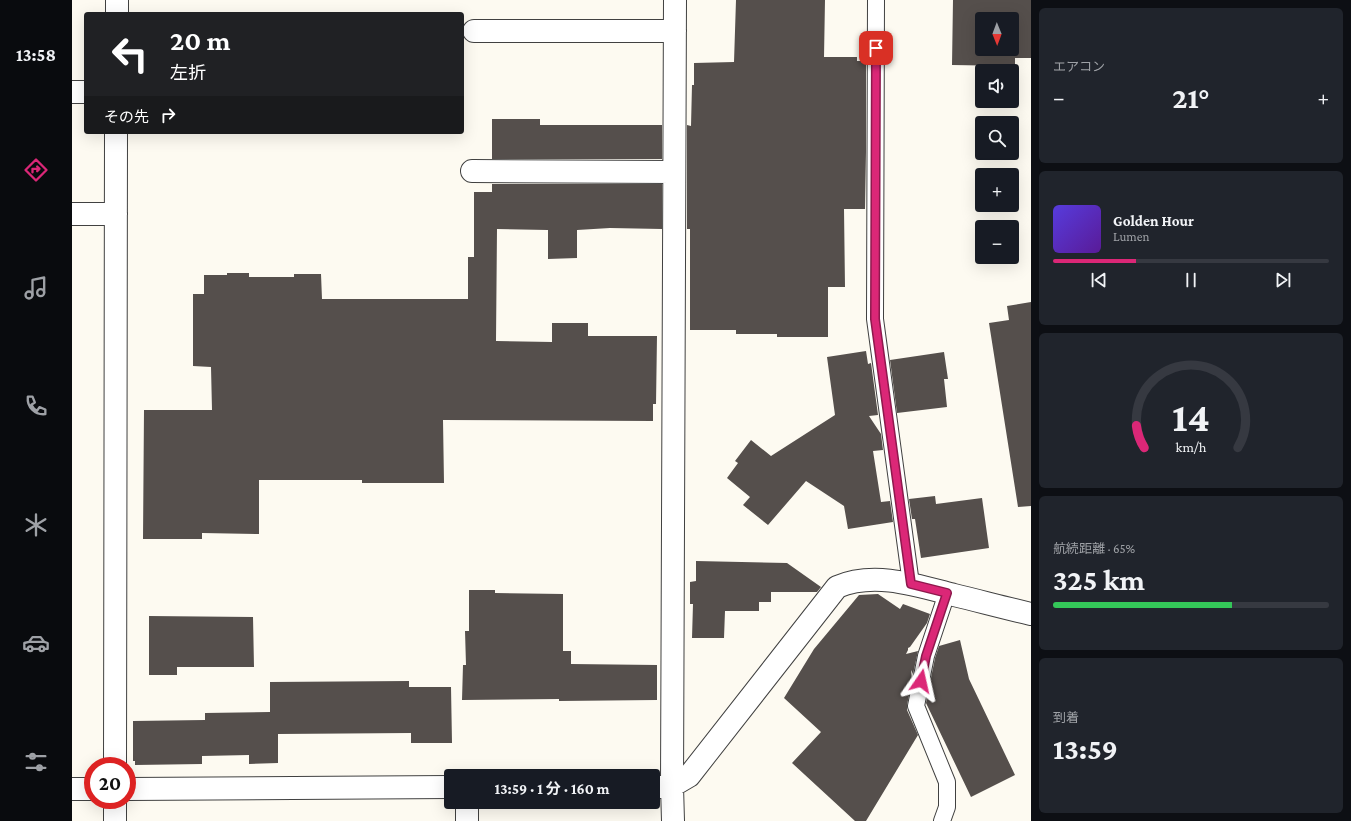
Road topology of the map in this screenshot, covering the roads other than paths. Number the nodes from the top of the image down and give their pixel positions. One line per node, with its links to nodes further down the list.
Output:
1 (117, 0): 4 (street)
2 (675, 0): 6 (street)
3 (876, 0): 14 (lane)
4 (117, 12)
5 (474, 31): 6 (street)
6 (675, 31): 11 (street)
7 (72, 92): 8 (street)
8 (84, 92)
9 (116, 134): 13 (street)
10 (472, 172): 11 (street)
11 (674, 172): 18 (street)
12 (72, 214): 13 (street)
13 (116, 214): 17 (street)
14 (911, 584): 15 (street); 18 (street)
15 (947, 593): 16 (street); 28 (lane)
16 (1031, 614)
17 (115, 757)
18 (663, 786): 27 (street)
19 (444, 787): 22 (street)
20 (72, 789): 21 (street)
21 (84, 789)
22 (136, 789)
23 (115, 809): 25 (street)
24 (467, 809): 26 (street)
25 (115, 821)
26 (467, 821)
27 (673, 821)
28 (942, 821)

